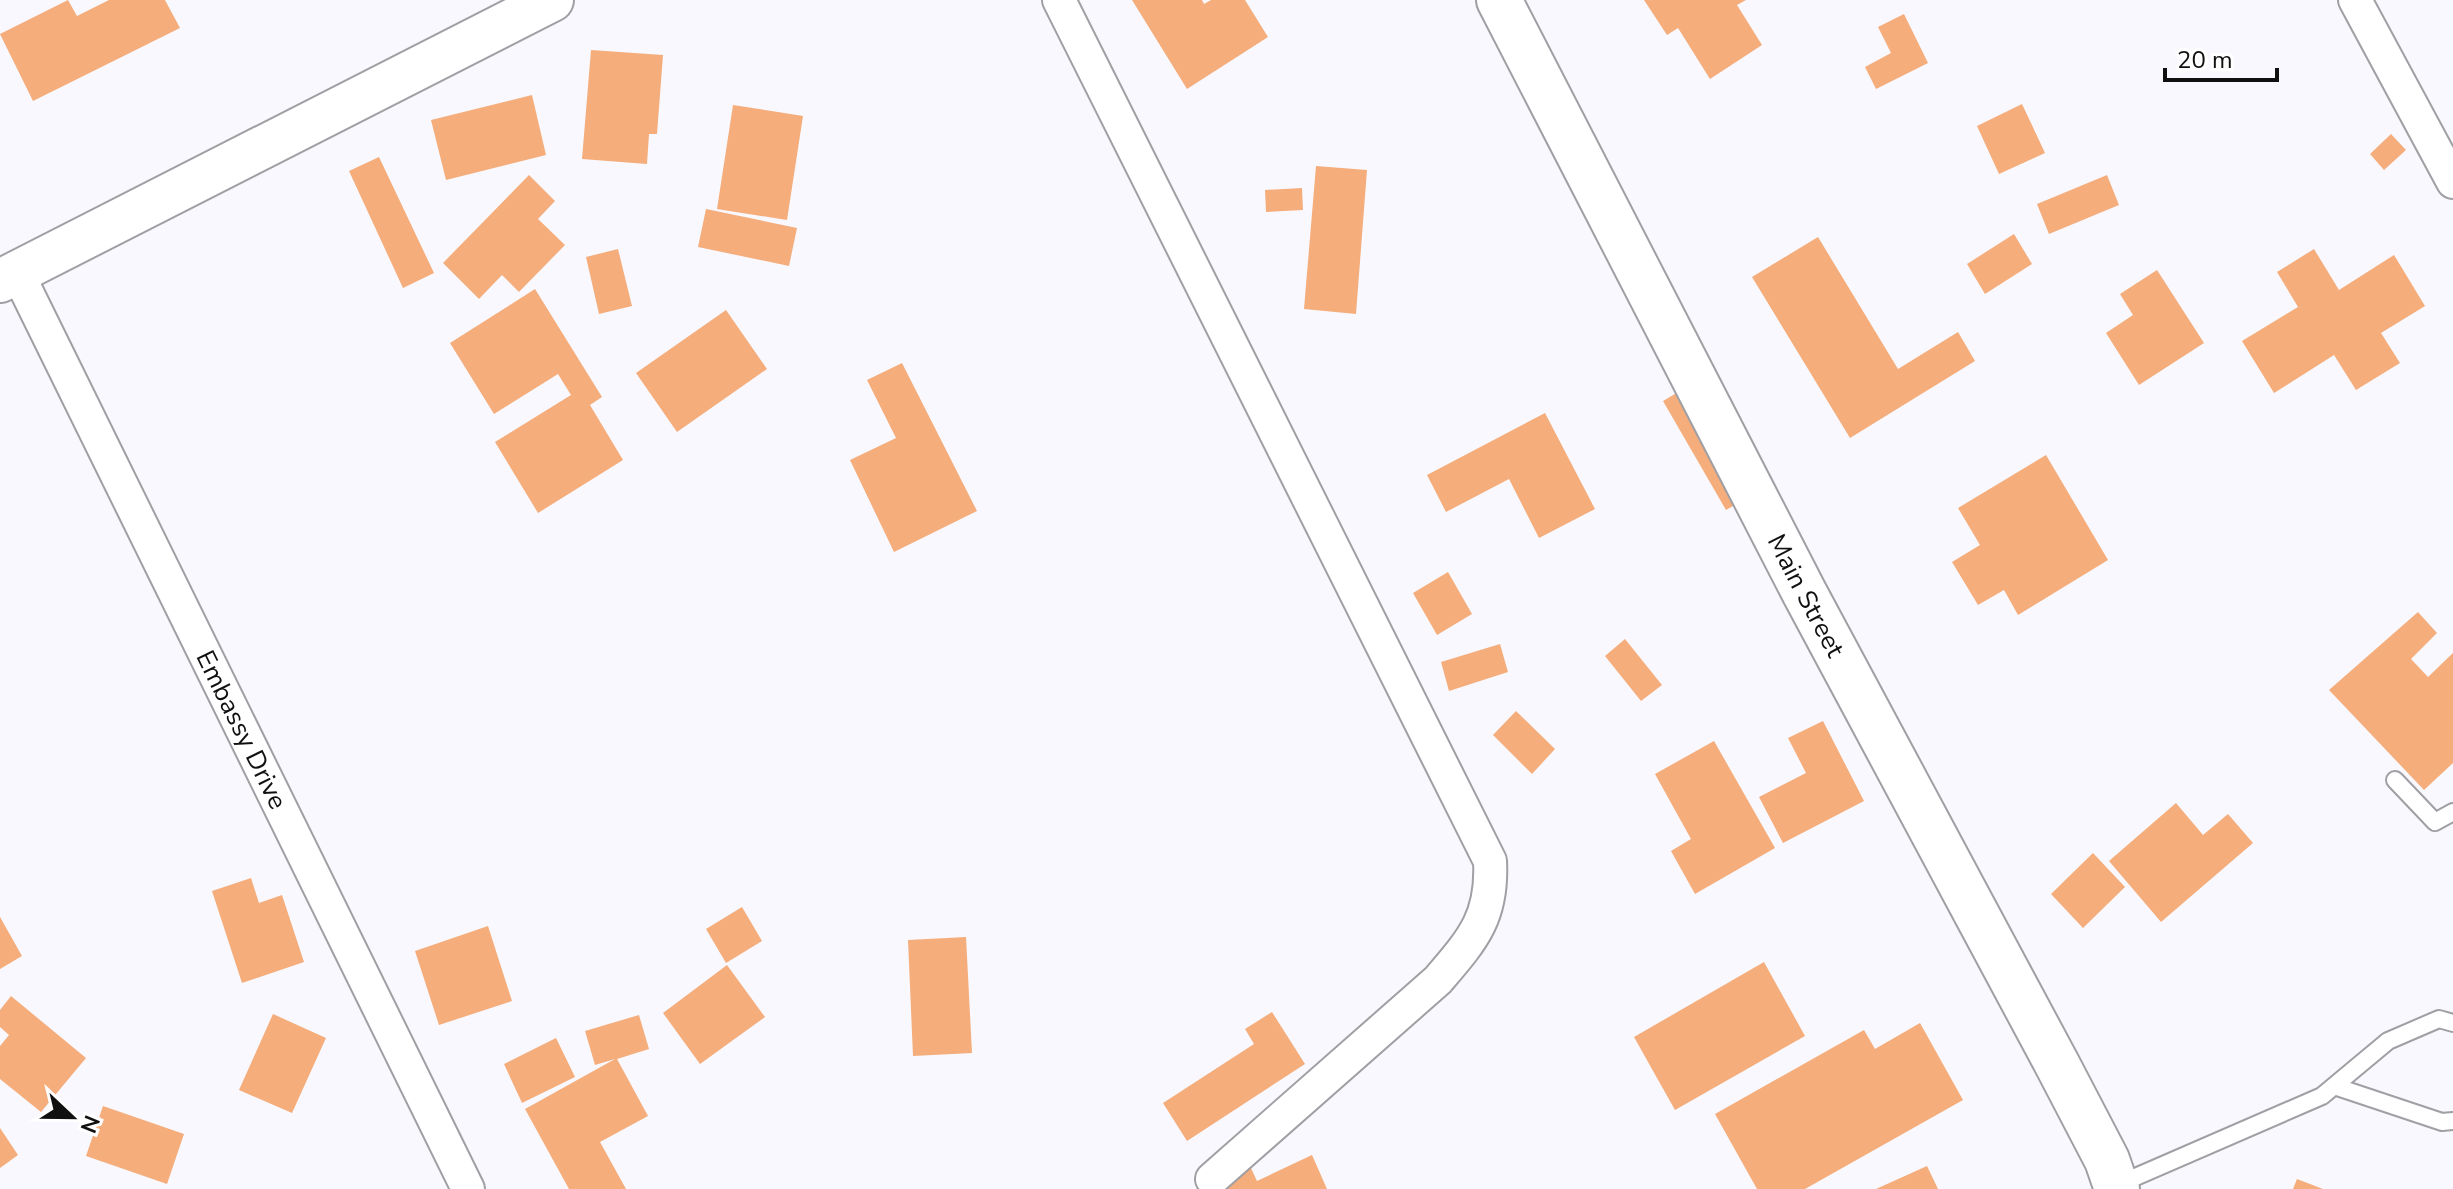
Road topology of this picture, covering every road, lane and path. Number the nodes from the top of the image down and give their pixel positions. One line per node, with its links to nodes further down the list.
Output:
1 (552, 0): 6 (street)
2 (1059, 0): 12 (street)
3 (1499, 0): 13 (main road, Main Street)
4 (2355, 0): 5 (street)
5 (2453, 182)
6 (8, 276): 14 (street, Embassy Drive)
7 (2395, 780): 8 (lane)
8 (2453, 812)
9 (2453, 1023): 10 (lane)
10 (2334, 1086): 11 (lane); 13 (lane)
11 (2453, 1121)
12 (1212, 1179)
13 (2116, 1187)
14 (468, 1189)

